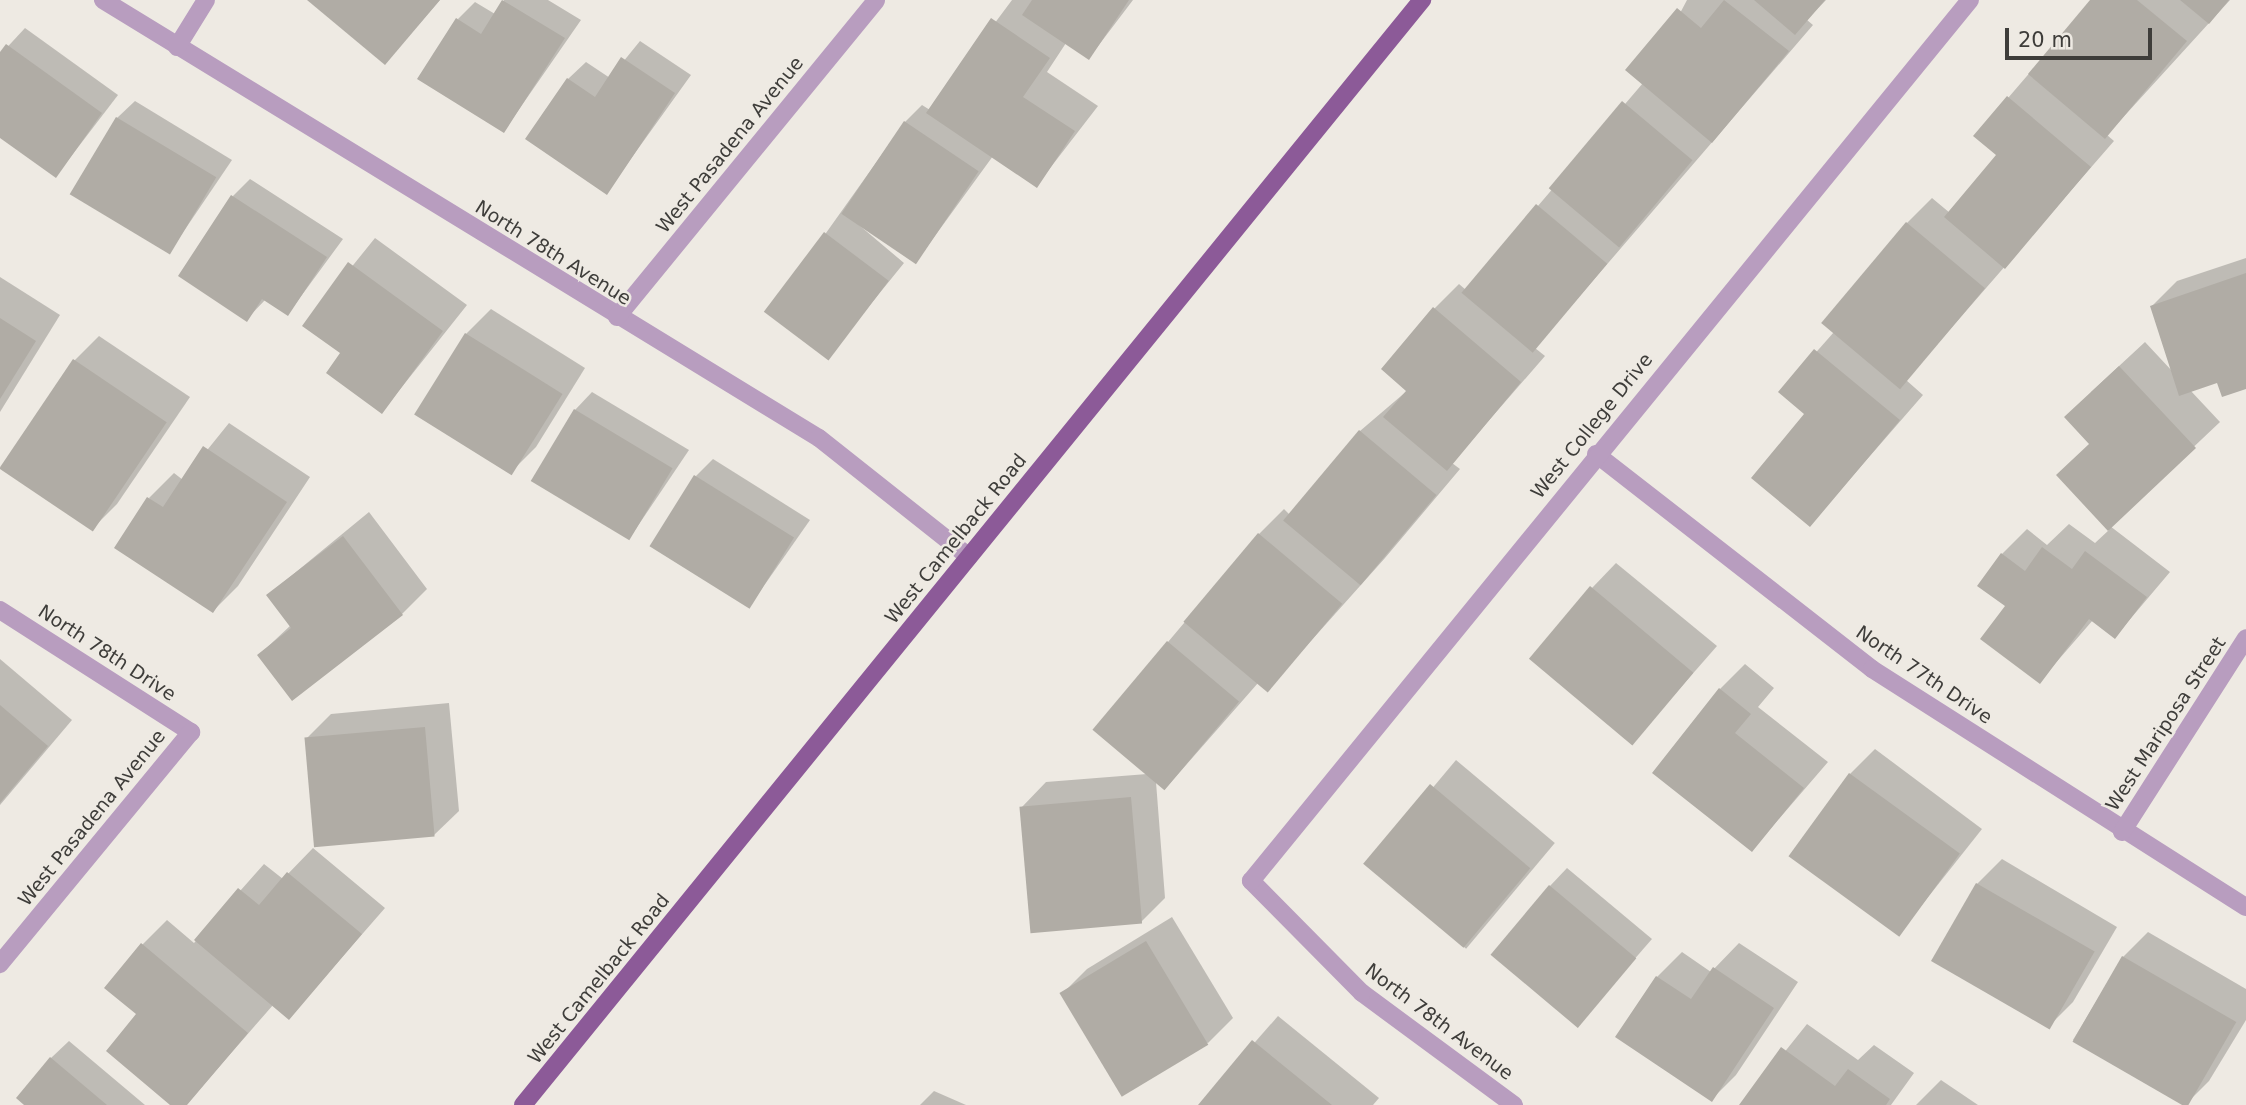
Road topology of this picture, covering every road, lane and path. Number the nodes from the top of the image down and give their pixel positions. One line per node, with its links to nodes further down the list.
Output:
1 (103, 0): 6 (street, North 78th Avenue)
2 (206, 0): 6 (street)
3 (876, 0): 7 (street, West Pasadena Avenue)
4 (1422, 0): 9 (main road, West Camelback Road)
5 (1970, 0): 8 (street, West College Drive)
6 (177, 47): 7 (street, North 78th Avenue)
7 (617, 317): 9 (street, North 78th Avenue)
8 (1596, 454): 13 (street, North 77th Drive); 14 (street, West College Drive)
9 (969, 558): 17 (main road, West Camelback Road)
10 (0, 610): 12 (street, North 78th Drive)
11 (2246, 638): 13 (street, West Mariposa Street)
12 (191, 732): 16 (street, West Pasadena Avenue)
13 (2122, 832): 15 (street, North 77th Drive)
14 (1251, 881): 18 (street, North 78th Avenue)
15 (2246, 907)
16 (0, 964)
17 (523, 1105)
18 (1514, 1105)

